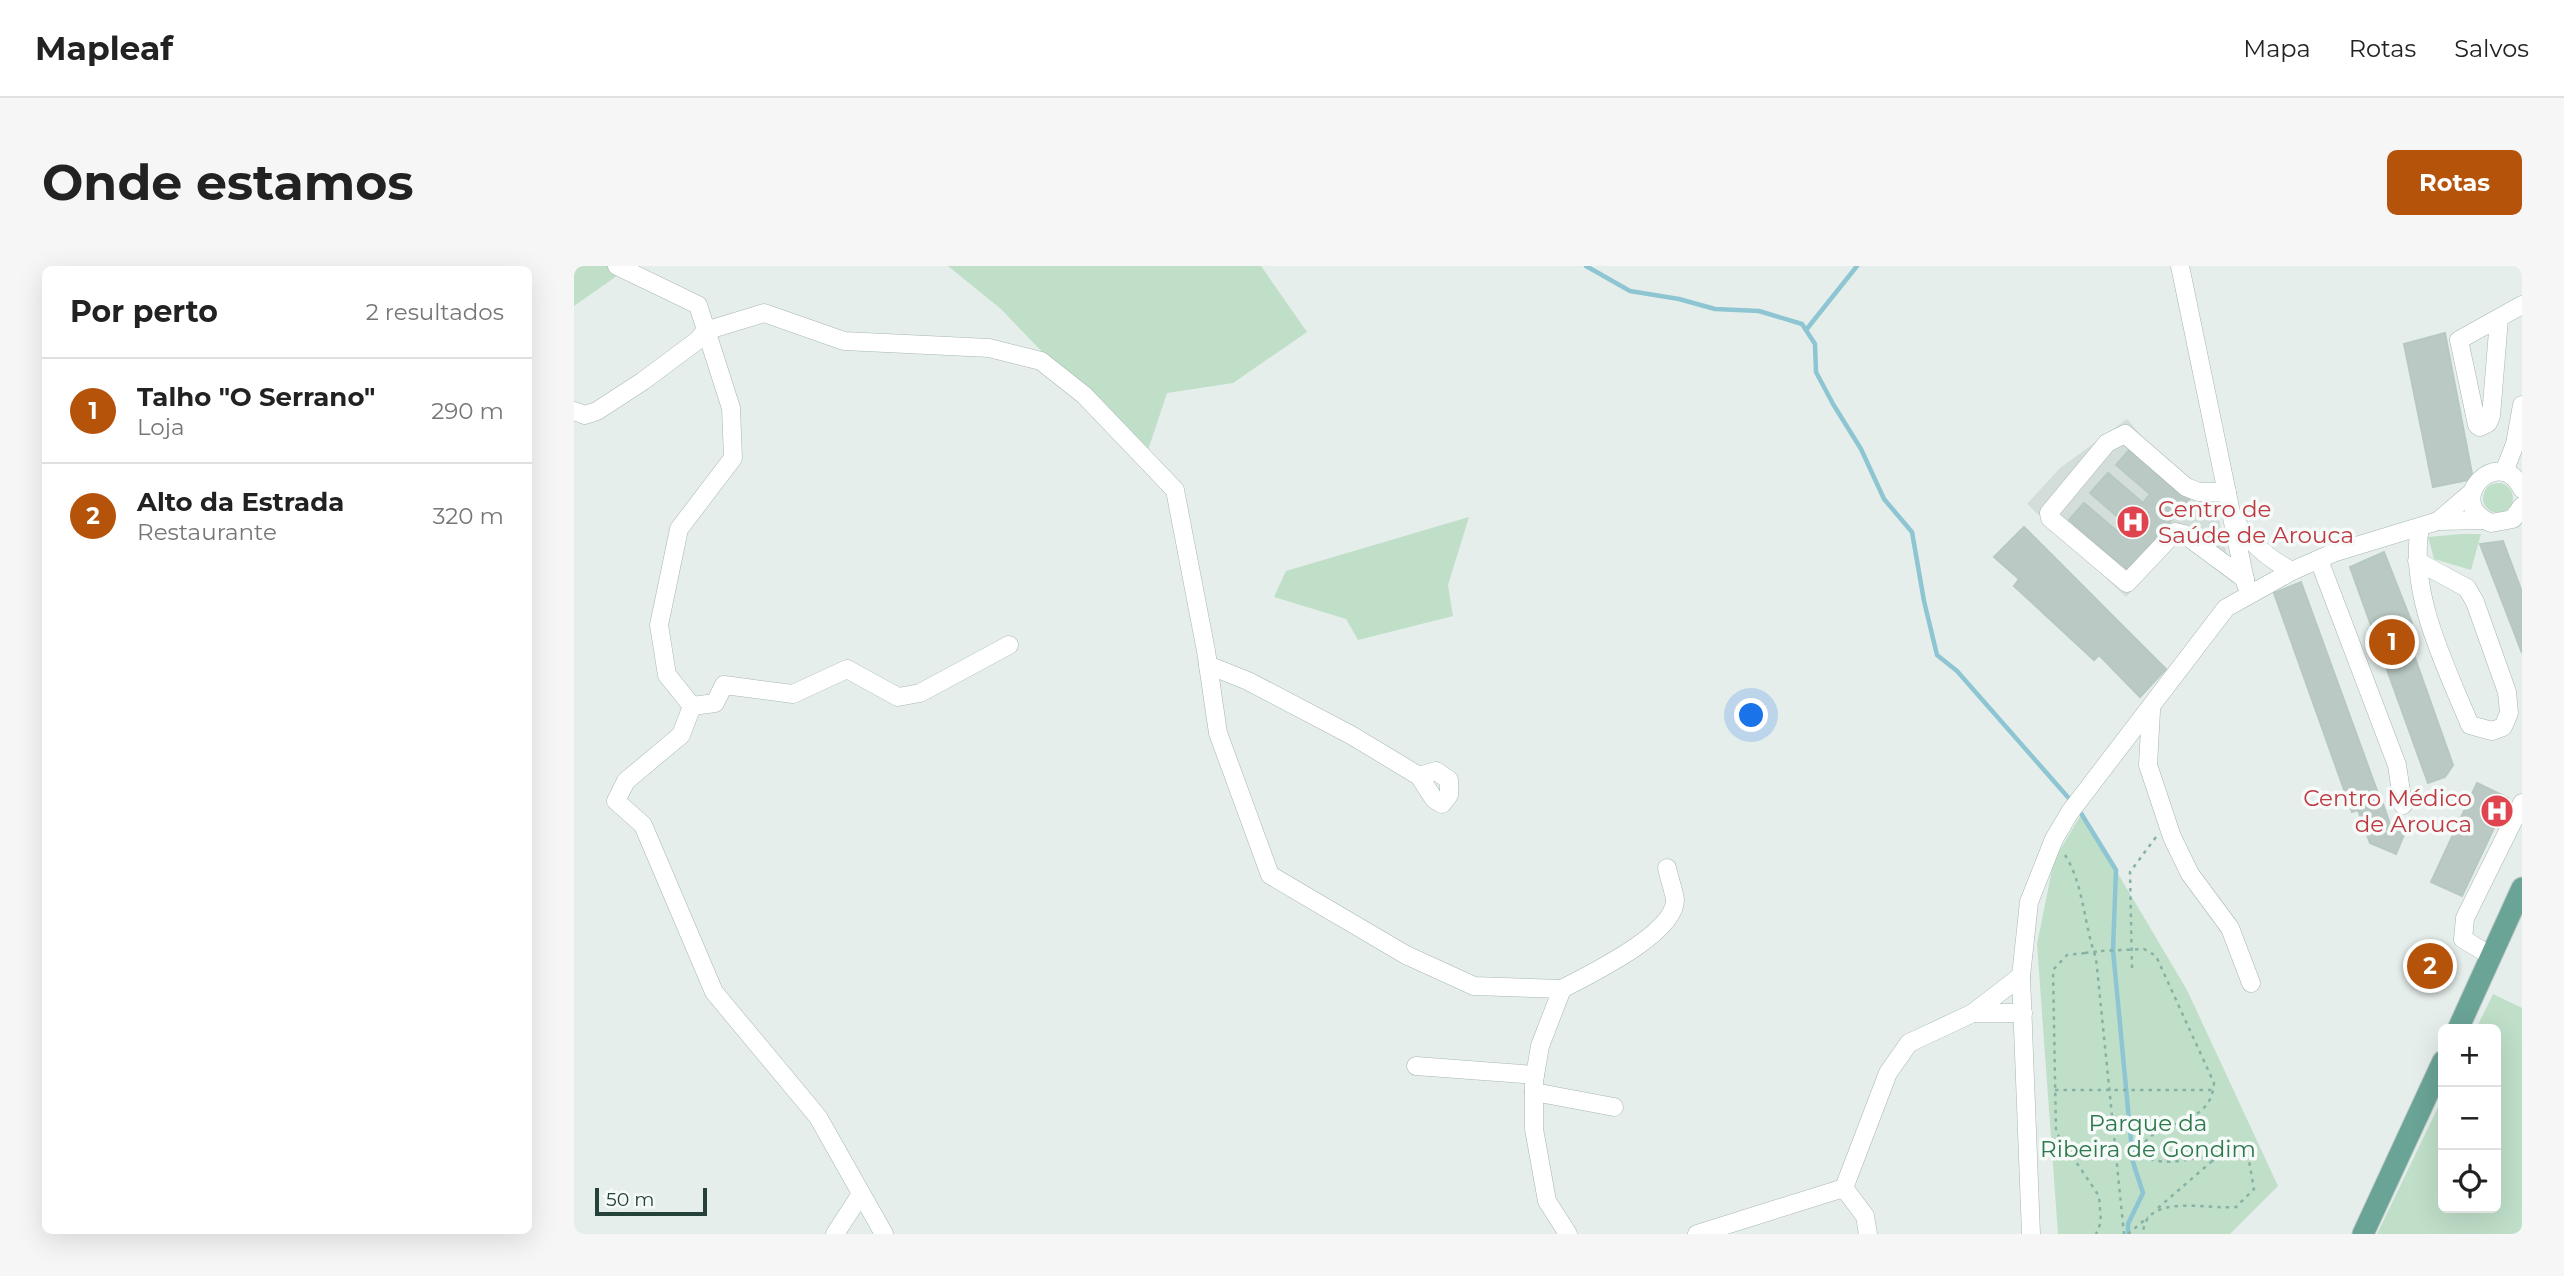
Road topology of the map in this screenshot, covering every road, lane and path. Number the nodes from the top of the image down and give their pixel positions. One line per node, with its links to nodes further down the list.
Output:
1 (617, 266): 5 (street)
2 (2180, 266): 10 (street)
3 (2522, 305): 4 (street)
4 (2499, 319): 4 (street)
5 (705, 331): 7 (street); 21 (street); 22 (street)
6 (2522, 405): 8 (street)
7 (574, 411)
8 (2504, 472): 9 (street); 11 (street)
9 (2522, 489)
10 (2227, 492): 13 (street); 19 (street)
11 (2472, 492): 14 (street); 15 (street)
12 (2519, 515): 14 (street)
13 (2232, 516): 18 (street); 19 (street)
14 (2484, 520): 15 (street)
15 (2438, 521): 16 (street)
16 (2413, 541): 16 (street); 17 (street)
17 (2319, 560): 18 (street); 26 (street)
18 (2292, 571): 19 (street)
19 (2246, 587): 23 (street)
20 (1009, 645): 22 (street)
21 (1208, 665): 24 (street); 36 (street)
22 (692, 706): 49 (street)
23 (2151, 711): 27 (street); 28 (street)
24 (1419, 776)
25 (2522, 803): 32 (street)
26 (2403, 805)
27 (2166, 819): 31 (path); 35 (street)
28 (2054, 839): 34 (street); 44 (path)
29 (1667, 868): 36 (street)
30 (2522, 888): 32 (main road)
31 (2131, 948): 33 (path); 43 (path, bridge); 45 (path)
32 (2491, 956): 39 (main road)
33 (2132, 968)
34 (2021, 976): 37 (street); 38 (street)
35 (2251, 984)
36 (1562, 989): 42 (street)
37 (1973, 1013): 38 (street); 48 (street)
38 (2023, 1013): 55 (street)
39 (2460, 1024)
40 (1416, 1066): 42 (street)
41 (2438, 1072): 59 (main road)
42 (1534, 1084): 46 (street); 52 (street)
43 (2055, 1090): 44 (path); 56 (path)
44 (2109, 1090): 45 (path); 57 (path)
45 (2214, 1090): 58 (path)
46 (1615, 1107)
47 (2225, 1150): 57 (path, bridge)
48 (1844, 1188): 53 (street); 54 (street)
49 (861, 1194): 50 (street); 51 (street)
50 (835, 1234)
51 (884, 1234)
52 (1568, 1234)
53 (1697, 1234)
54 (1868, 1234)
55 (2031, 1234)
56 (2096, 1234)
57 (2126, 1234)
58 (2143, 1234)
59 (2364, 1234)

